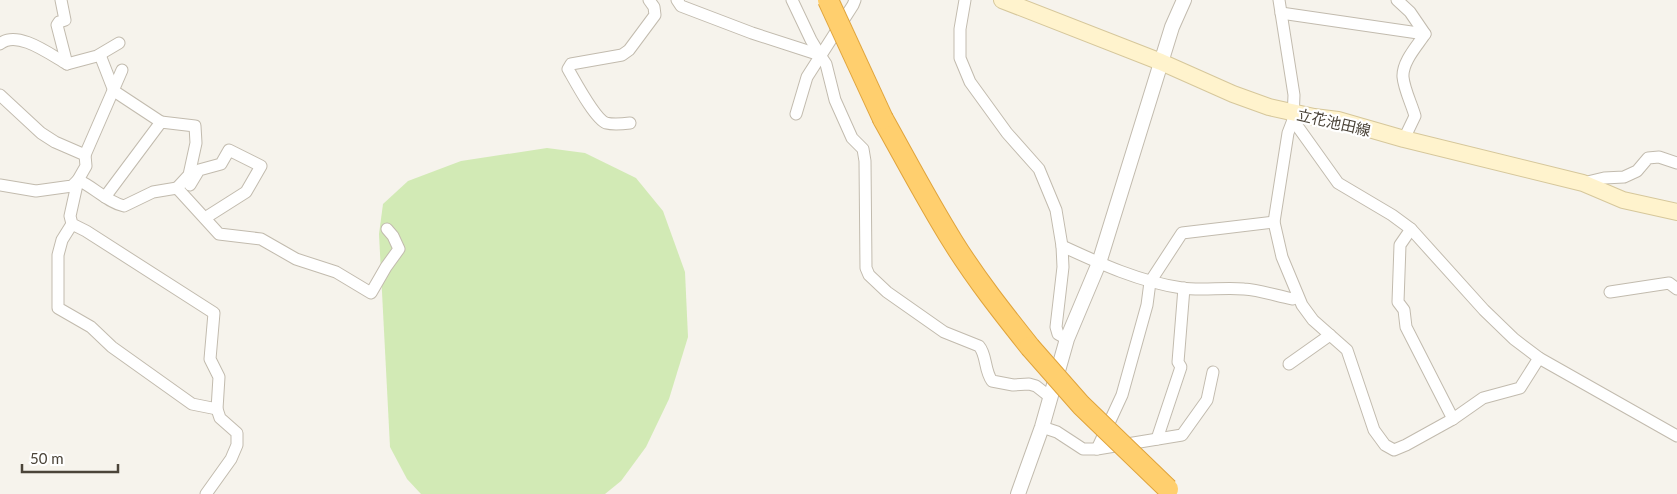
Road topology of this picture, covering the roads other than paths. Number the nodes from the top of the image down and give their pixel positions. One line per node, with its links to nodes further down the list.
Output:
1 (61, 0): 19 (street)
2 (649, 0): 26 (street)
3 (677, 0): 17 (street)
4 (792, 0): 17 (street)
5 (828, 0): 60 (highway, bridge)
6 (855, 0): 17 (street)
7 (965, 0): 41 (street)
8 (1002, 0): 18 (main road, 立花池田線)
9 (1184, 0): 18 (street)
10 (1279, 0): 12 (street)
11 (1397, 0): 13 (street)
12 (1281, 13): 13 (street); 24 (street)
13 (1425, 34): 27 (street)
14 (119, 43): 16 (street)
15 (0, 44): 19 (street)
16 (100, 55): 19 (street); 21 (street)
17 (820, 55): 23 (street); 53 (street)
18 (1161, 62): 24 (main road, 立花池田線); 42 (street)
19 (67, 64)
20 (122, 70): 21 (street)
21 (114, 91): 25 (street); 28 (street)
22 (0, 95): 28 (street)
23 (796, 114)
24 (1293, 116): 27 (main road, 立花池田線); 37 (street); 40 (street)
25 (161, 122): 33 (street); 34 (street)
26 (630, 123)
27 (1404, 139): 31 (main road, 立花池田線)
28 (85, 155): 30 (street)
29 (1677, 163): 31 (street)
30 (78, 180): 32 (street); 34 (street); 38 (street)
31 (1583, 184): 35 (main road, 立花池田線)
32 (0, 185)
33 (180, 191): 34 (street); 36 (street); 36 (street)
34 (105, 197)
35 (1677, 212)
36 (205, 218): 39 (street)
37 (1274, 222): 43 (street); 47 (street)
38 (72, 224): 54 (street); 54 (street)
39 (387, 229)
40 (1411, 229): 50 (street); 55 (street)
41 (1062, 246): 42 (street); 49 (street)
42 (1099, 263): 43 (street); 49 (street)
43 (1150, 282): 44 (street); 59 (street)
44 (1184, 288): 47 (street); 58 (street)
45 (1677, 289): 46 (street)
46 (1610, 292)
47 (1298, 294): 48 (street)
48 (1330, 335): 51 (street); 55 (street)
49 (1067, 339): 53 (street)
50 (1539, 358): 55 (street); 57 (street)
51 (1289, 364)
52 (1213, 372): 58 (street)
53 (1050, 397): 56 (street)
54 (217, 409): 61 (street)
55 (1452, 419)
56 (1042, 427): 59 (street); 62 (street)
57 (1677, 436)
58 (1158, 439): 59 (street)
59 (1097, 448)
60 (1171, 492)
61 (206, 494)
62 (1018, 494)

